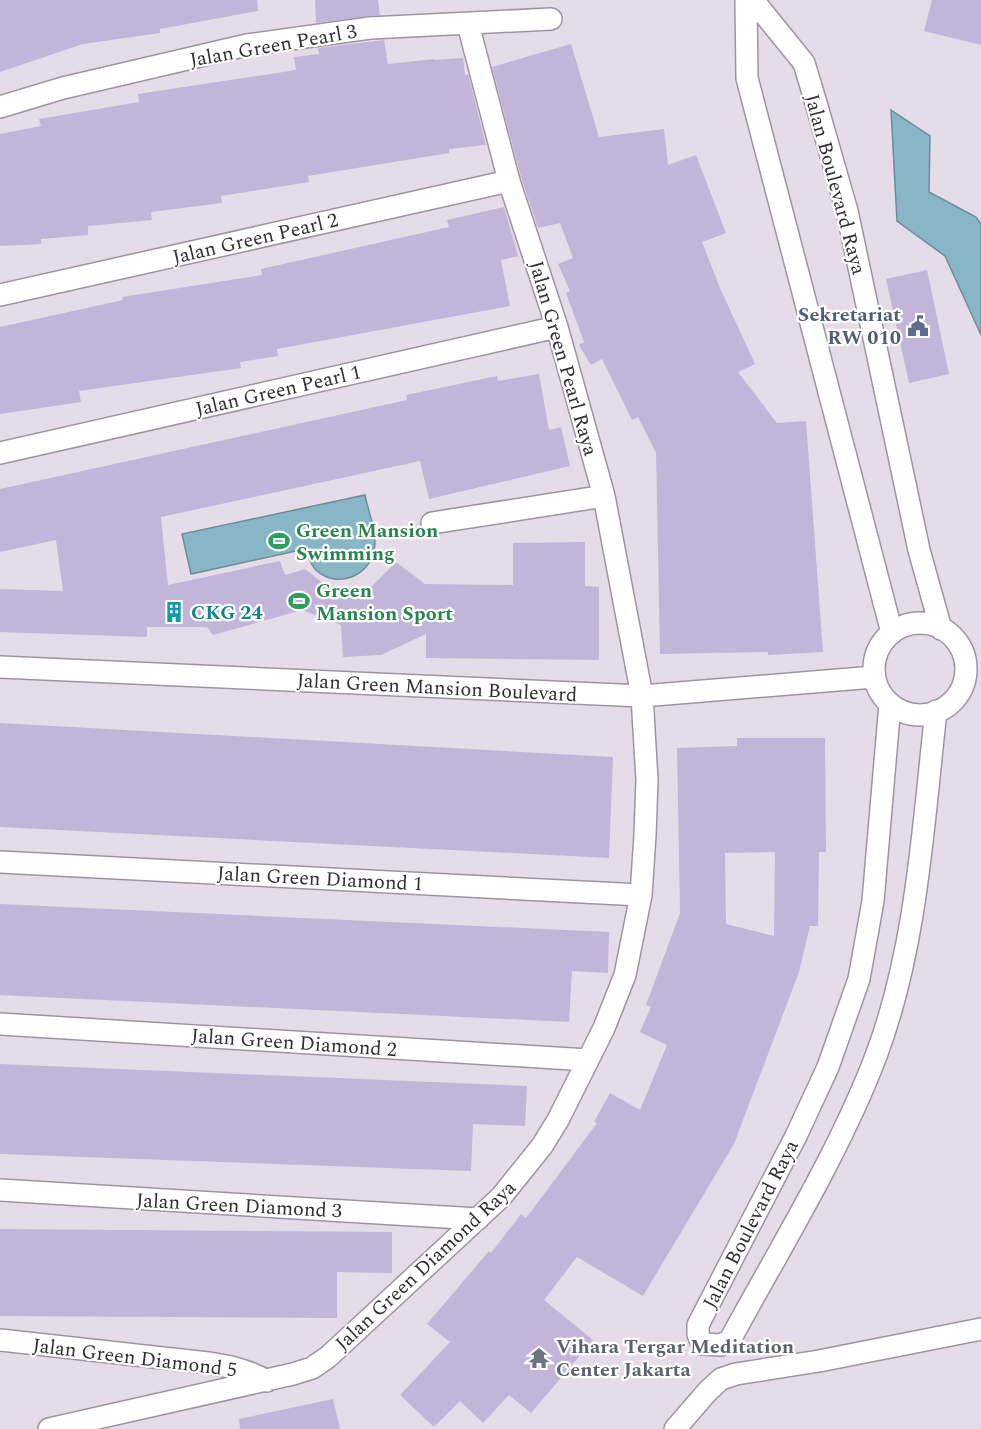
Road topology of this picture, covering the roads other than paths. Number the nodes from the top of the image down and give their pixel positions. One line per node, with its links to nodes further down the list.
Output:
1 (746, 0): 13 (street)
2 (753, 0): 12 (street, Jalan Boulevard Raya)
3 (551, 19): 4 (street, Jalan Green Pearl 3)
4 (468, 24): 5 (street, Jalan Green Pearl 3); 6 (street, Jalan Green Pearl Raya)
5 (0, 107)
6 (509, 181): 7 (street, Jalan Green Pearl 2); 8 (street, Jalan Green Pearl Raya)
7 (0, 295)
8 (557, 327): 9 (street, Jalan Green Pearl 1); 10 (street, Jalan Green Pearl Raya)
9 (0, 453)
10 (604, 496): 11 (street); 16 (street, Jalan Green Pearl Raya)
11 (432, 523)
12 (942, 629): 13 (street); 18 (street)
13 (892, 633): 15 (street)
14 (0, 667): 16 (street, Jalan Green Mansion Boulevard)
15 (874, 677): 16 (street, Jalan Green Mansion Boulevard); 17 (street)
16 (642, 696): 20 (street, Jalan Green Diamond Raya)
17 (890, 704): 18 (street); 18 (street, Jalan Boulevard Raya)
18 (936, 711)
19 (0, 861): 20 (street, Jalan Green Diamond 1)
20 (641, 895): 22 (street, Jalan Green Diamond Raya)
21 (0, 1024): 22 (street, Jalan Green Diamond 2)
22 (588, 1060): 24 (street, Jalan Green Diamond Raya)
23 (0, 1190): 24 (street, Jalan Green Diamond 3)
24 (478, 1219): 27 (street, Jalan Green Diamond Raya)
25 (981, 1329): 29 (street)
26 (0, 1340): 27 (street, Jalan Green Diamond 5)
27 (267, 1381): 28 (street, Jalan Green Diamond Raya)
28 (50, 1429)
29 (675, 1429)

